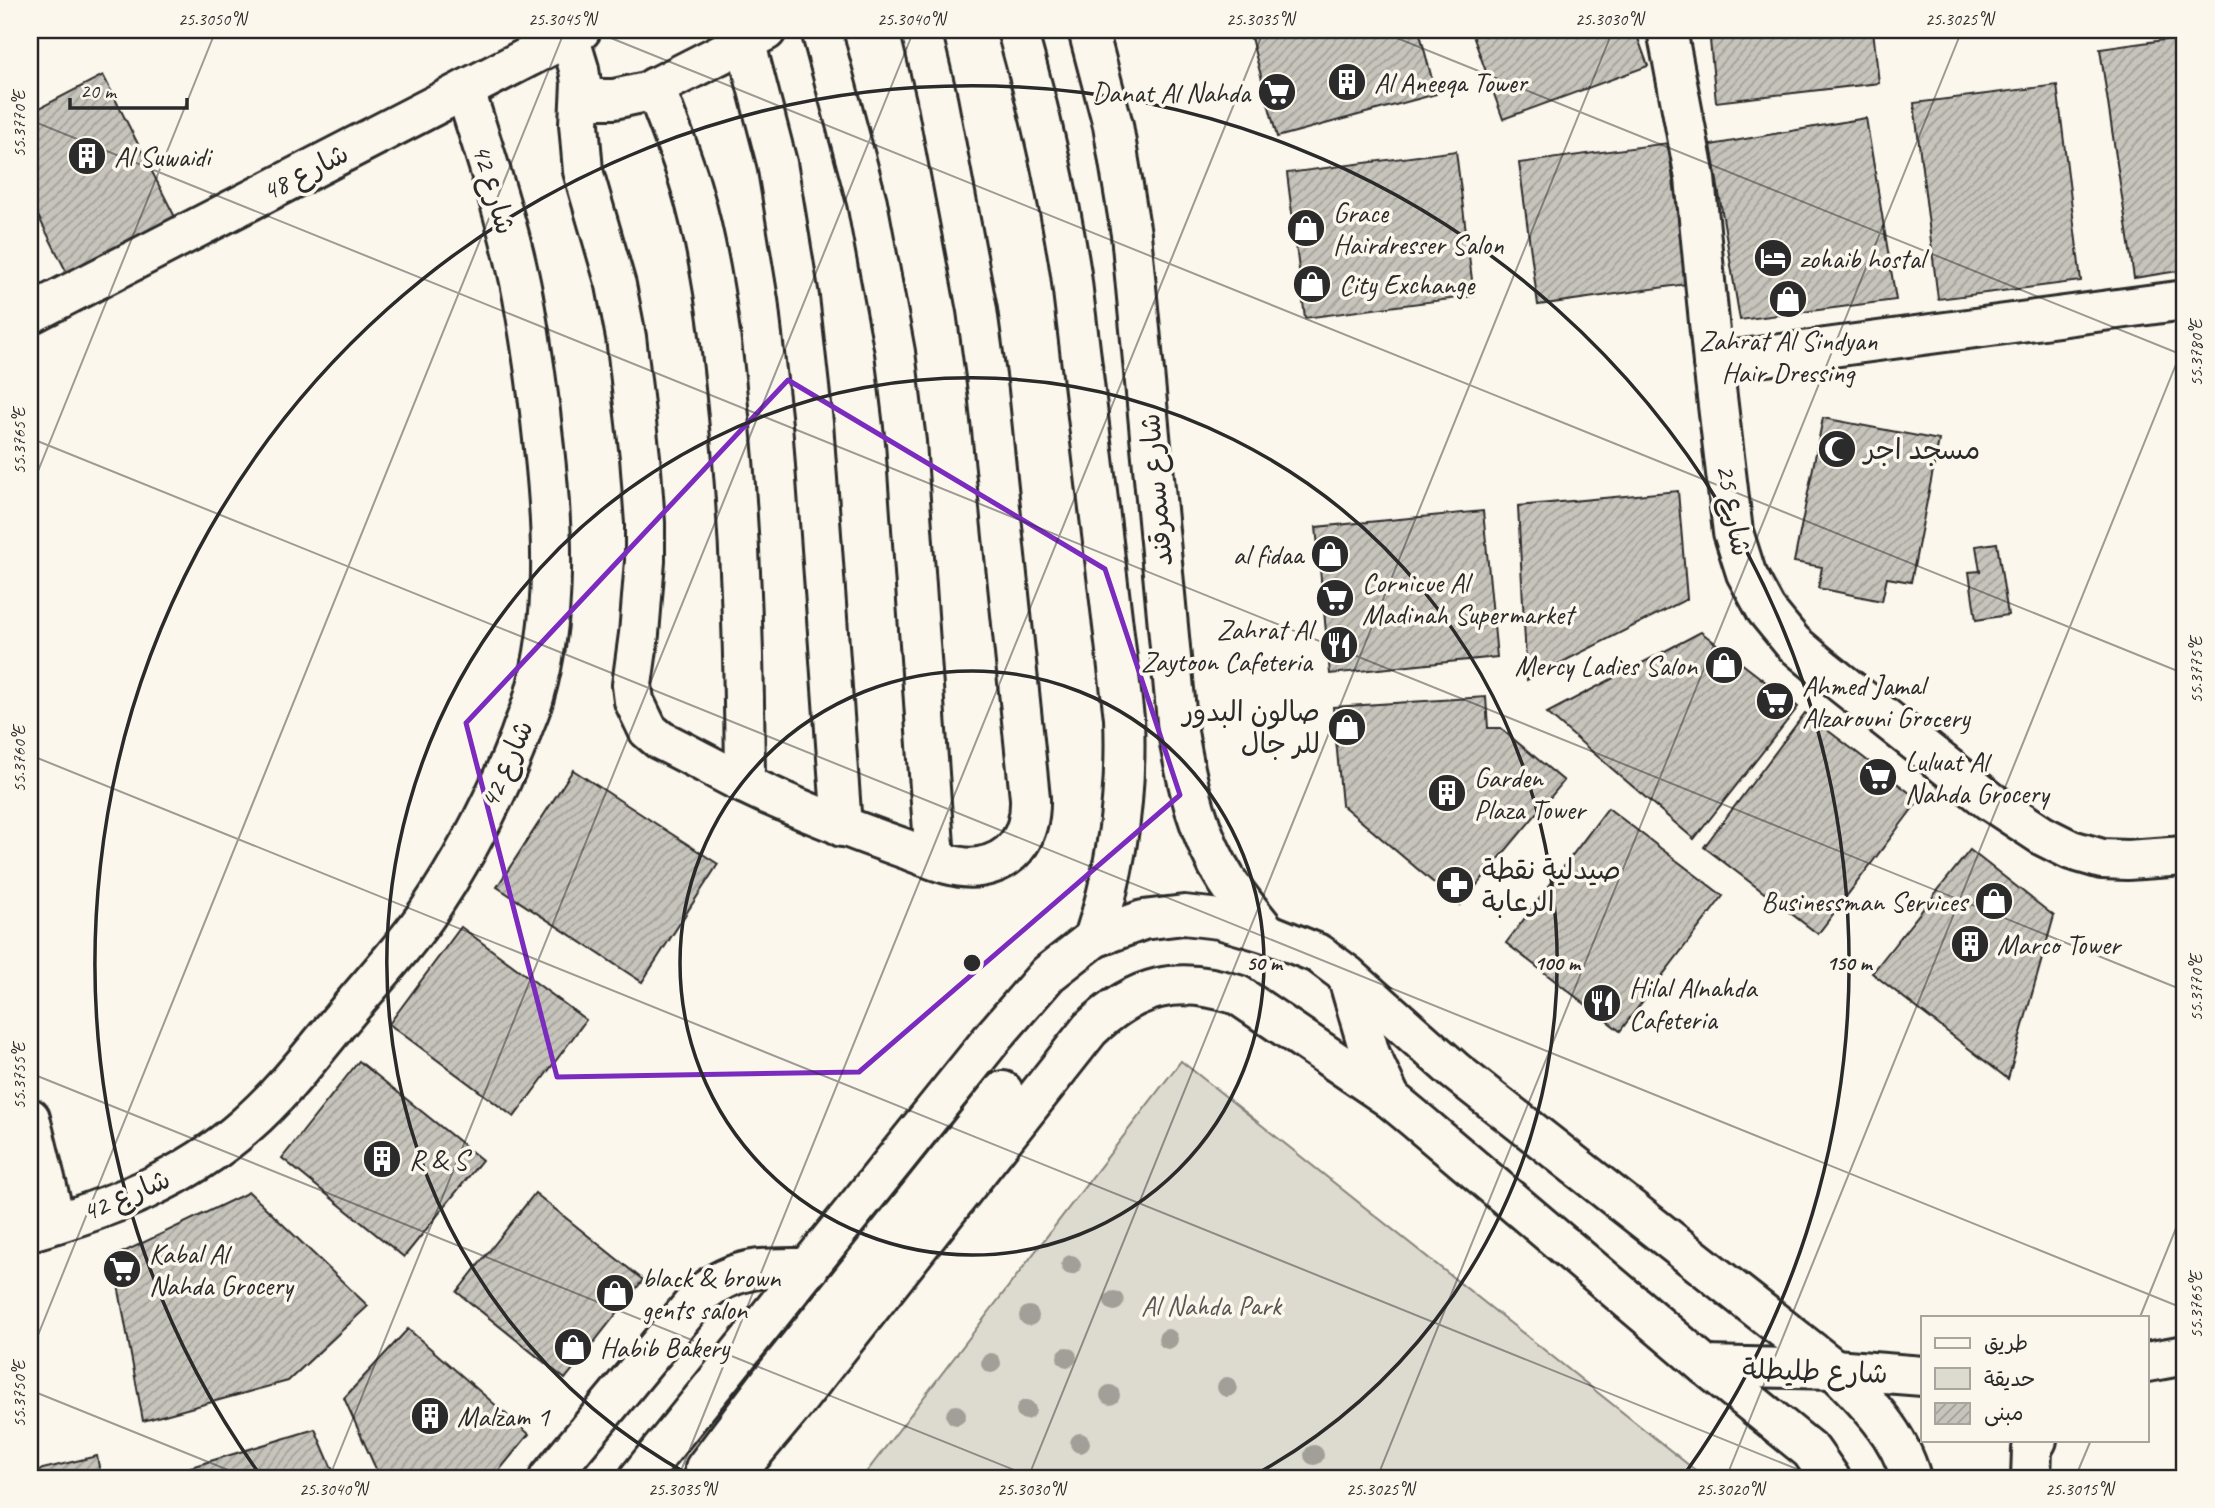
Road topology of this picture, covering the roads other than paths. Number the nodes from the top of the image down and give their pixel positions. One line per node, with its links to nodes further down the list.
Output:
1 (821, 30): 17 (street)
2 (921, 30): 17 (street)
3 (1017, 30): 19 (street, شارع سمرقند)
4 (1088, 30): 18 (street, شارع سمرقند)
5 (1667, 30): 13 (street, شارع 25)
6 (575, 33): 9 (street, شارع 48); 10 (street)
7 (756, 35): 8 (street); 15 (street)
8 (655, 87): 10 (street); 14 (street)
9 (465, 90): 12 (street, شارع 48); 26 (street, شارع 42)
10 (580, 99): 14 (street)
11 (2185, 300): 13 (street)
12 (30, 314)
13 (1713, 363): 16 (street, شارع 25)
14 (745, 784): 15 (street)
15 (842, 827): 17 (street)
16 (2185, 856)
17 (934, 860)
18 (1267, 933): 19 (street); 20 (street)
19 (1094, 938): 21 (street)
20 (1348, 975): 23 (street); 29 (street)
21 (995, 1035): 22 (street); 27 (street)
22 (1003, 1091): 25 (street); 32 (street)
23 (1391, 1099): 25 (street); 28 (street)
24 (30, 1118): 26 (street)
25 (1007, 1136): 32 (street)
26 (43, 1227)
27 (809, 1268): 33 (street); 34 (street)
28 (1706, 1367): 29 (street, شارع طليطلة); 36 (street)
29 (1834, 1369): 30 (street, شارع طليطلة); 37 (street)
30 (1921, 1376)
31 (2036, 1442): 38 (street)
32 (727, 1470): 35 (street)
33 (549, 1478)
34 (639, 1478)
35 (661, 1478)
36 (1830, 1478)
37 (1911, 1478)
38 (2031, 1478)

